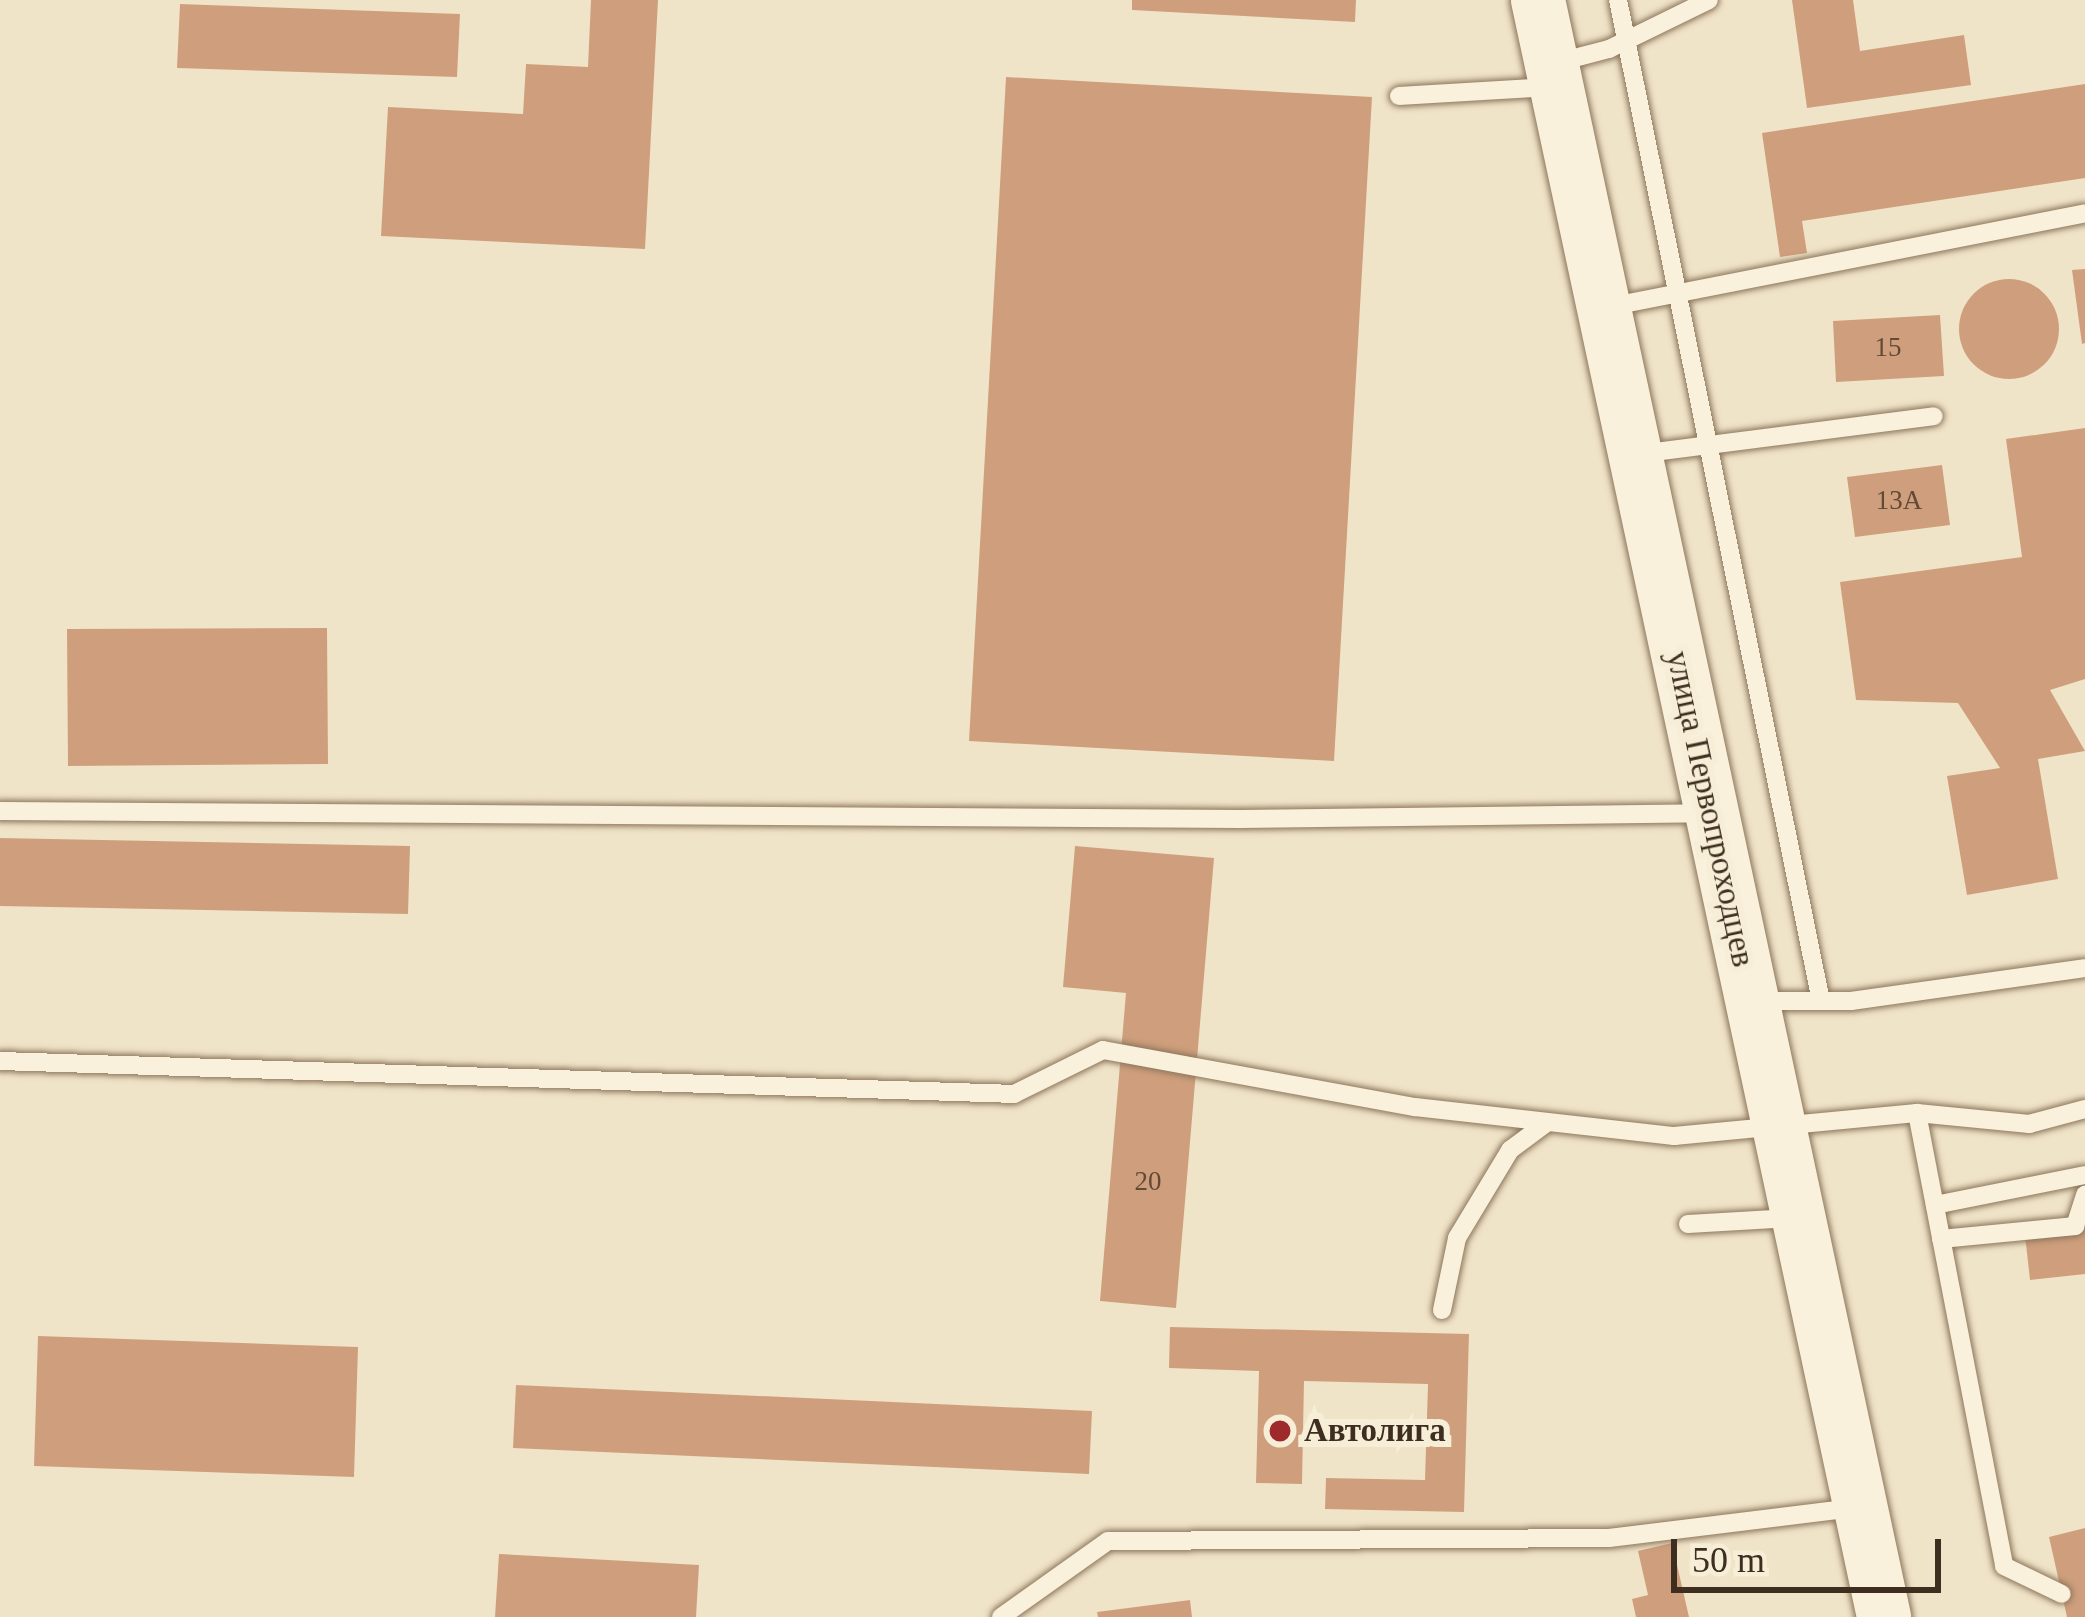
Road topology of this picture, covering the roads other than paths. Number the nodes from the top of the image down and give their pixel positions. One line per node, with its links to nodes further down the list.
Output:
1 (1538, 0): 5 (street, улица Первопроходцев)
2 (1618, 0): 4 (lane)
3 (1701, 2): 4 (lane)
4 (1626, 40): 5 (lane); 8 (lane)
5 (1555, 75): 6 (lane); 9 (street, улица Первопроходцев)
6 (1400, 96)
7 (2085, 213): 8 (lane)
8 (1677, 292): 9 (lane); 11 (lane)
9 (1603, 308): 12 (street, улица Первопроходцев)
10 (1934, 416): 11 (lane)
11 (1709, 448): 12 (lane); 17 (lane)
12 (1634, 455): 14 (street, улица Первопроходцев)
13 (0, 812): 14 (lane)
14 (1712, 812): 16 (street, улица Первопроходцев)
15 (2085, 968): 17 (lane)
16 (1752, 1001): 17 (lane); 22 (street, улица Первопроходцев)
17 (1821, 1001)
18 (0, 1061): 21 (lane)
19 (2085, 1109): 20 (lane)
20 (1917, 1113): 22 (lane); 25 (lane)
21 (1545, 1124): 22 (lane); 29 (lane)
22 (1779, 1124): 26 (street, улица Первопроходцев)
23 (2085, 1175): 25 (lane)
24 (2085, 1195): 28 (lane)
25 (1935, 1205): 28 (lane)
26 (1798, 1217): 27 (lane); 30 (street, улица Первопроходцев)
27 (1688, 1224)
28 (1941, 1239): 31 (lane)
29 (1442, 1310)
30 (1860, 1507): 32 (lane); 33 (street, улица Первопроходцев)
31 (2062, 1594)
32 (1001, 1617)
33 (1883, 1617)

